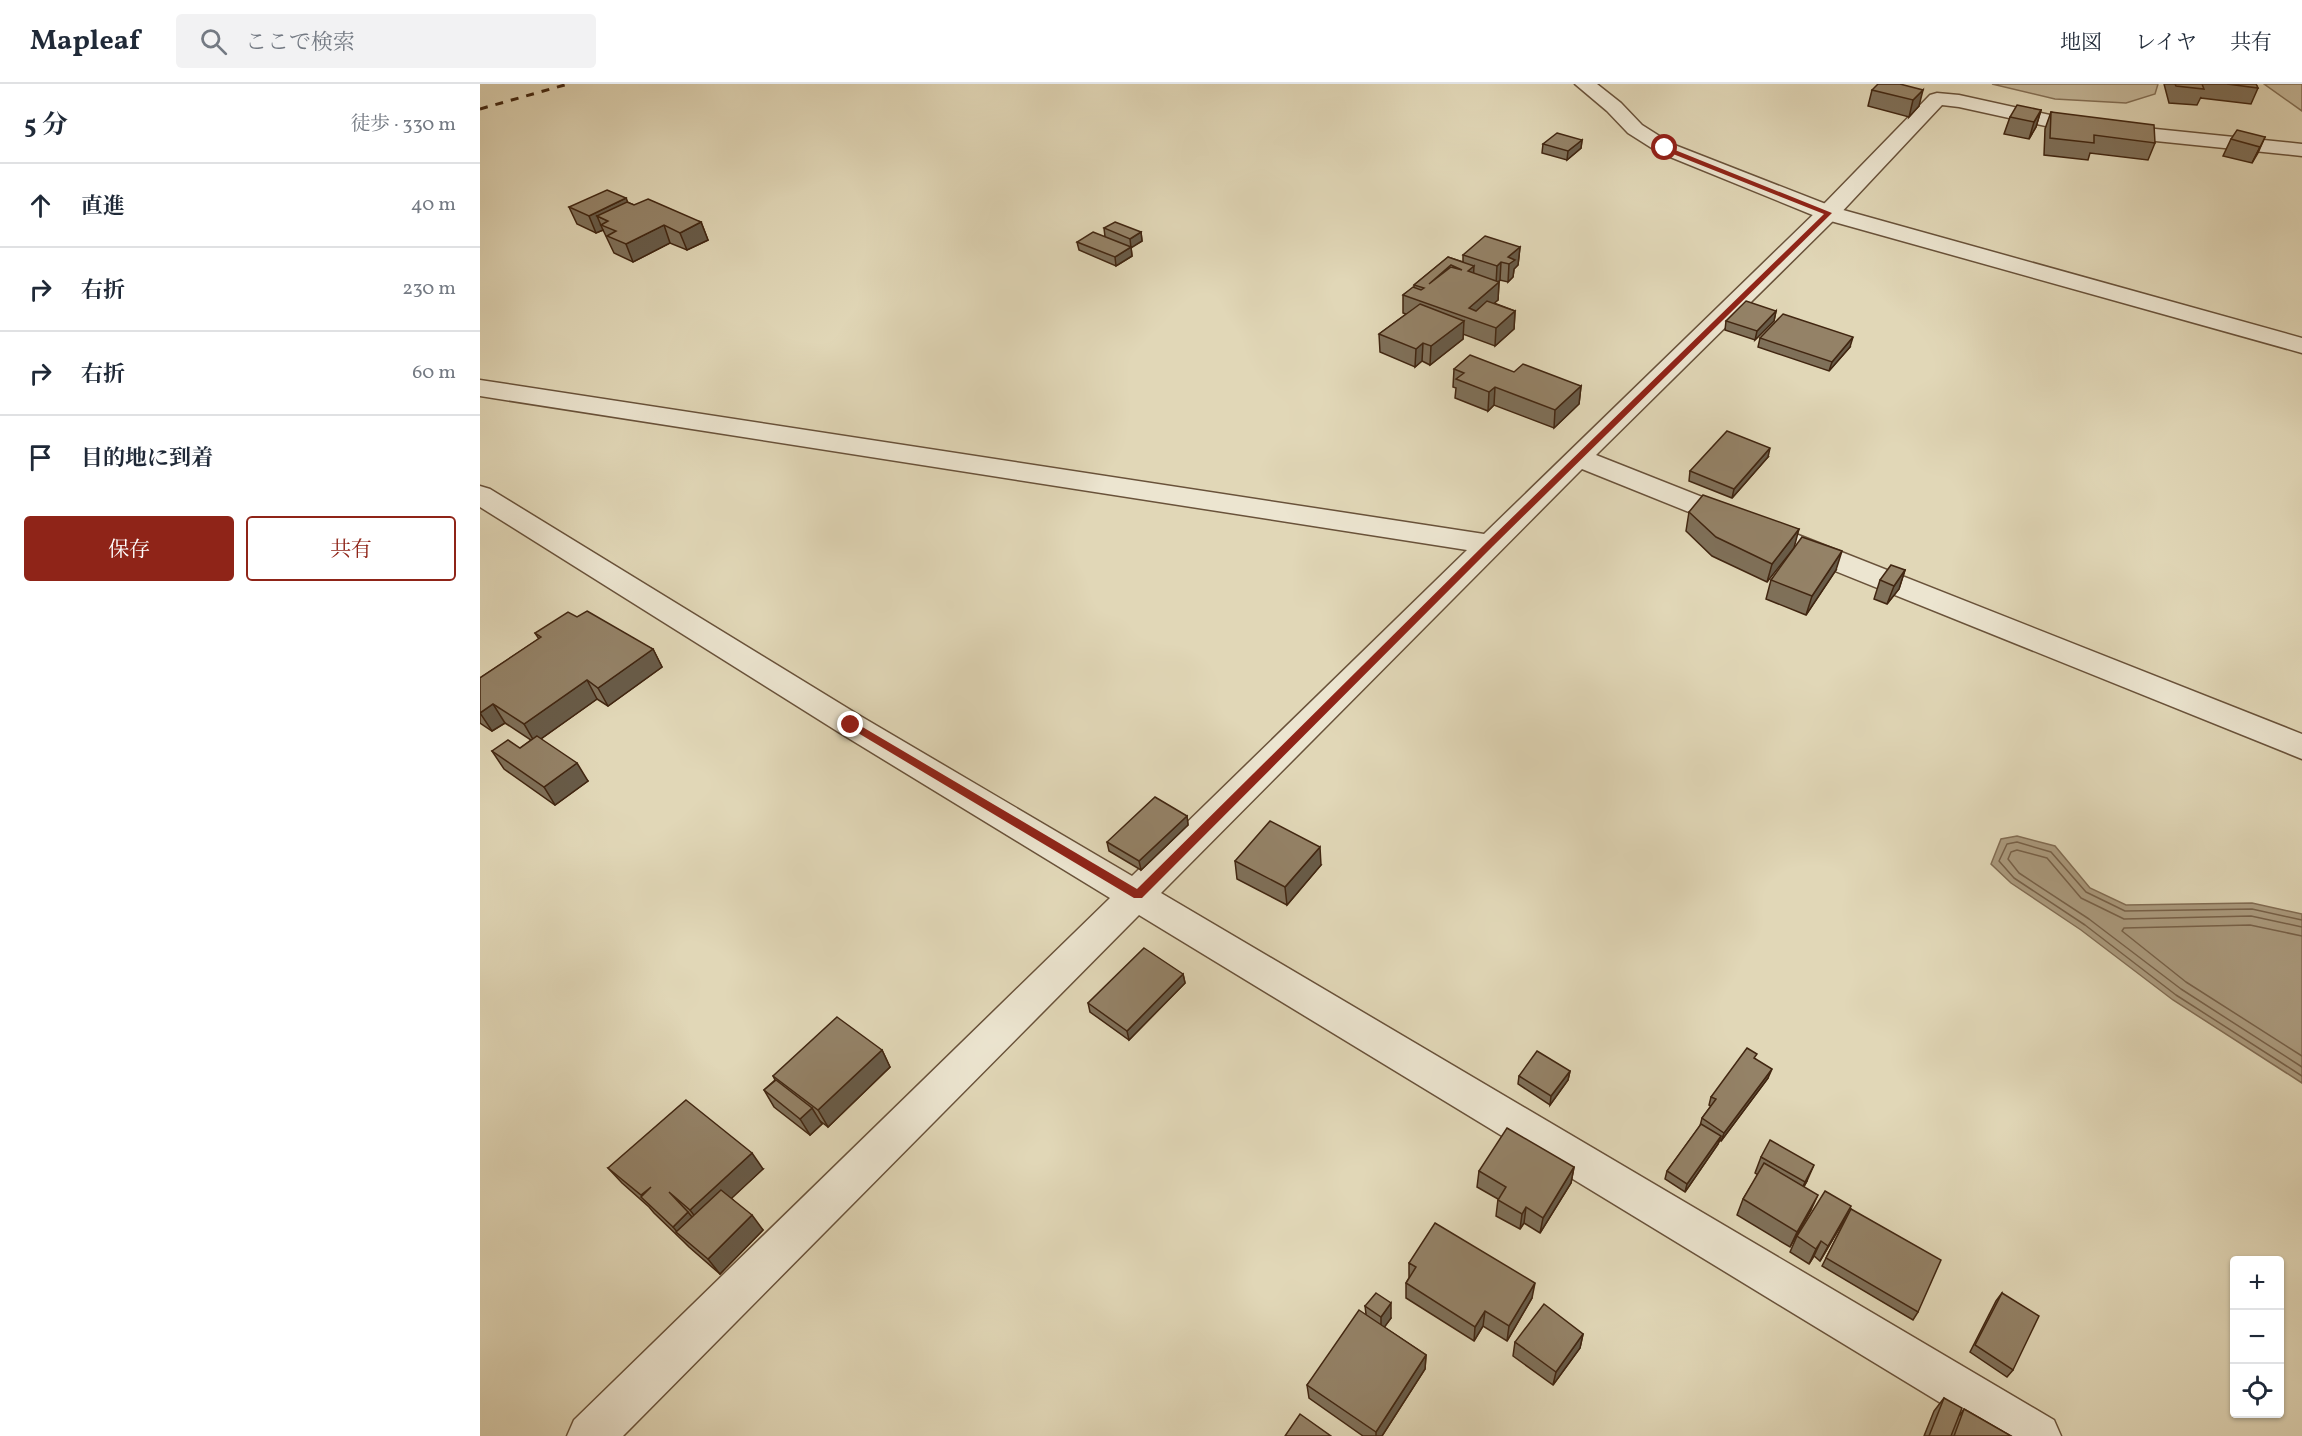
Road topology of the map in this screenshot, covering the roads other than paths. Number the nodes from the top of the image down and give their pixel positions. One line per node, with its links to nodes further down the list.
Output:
1 (1585, 84): 3 (street)
2 (2302, 150): 3 (street)
3 (1828, 213): 4 (street); 6 (street)
4 (2302, 346)
5 (480, 388): 8 (street)
6 (1579, 458): 8 (street); 9 (street)
7 (480, 495): 10 (street)
8 (1490, 544): 10 (street)
9 (2302, 747)
10 (1138, 895): 11 (street); 12 (street)
11 (590, 1436)
12 (2038, 1436)

